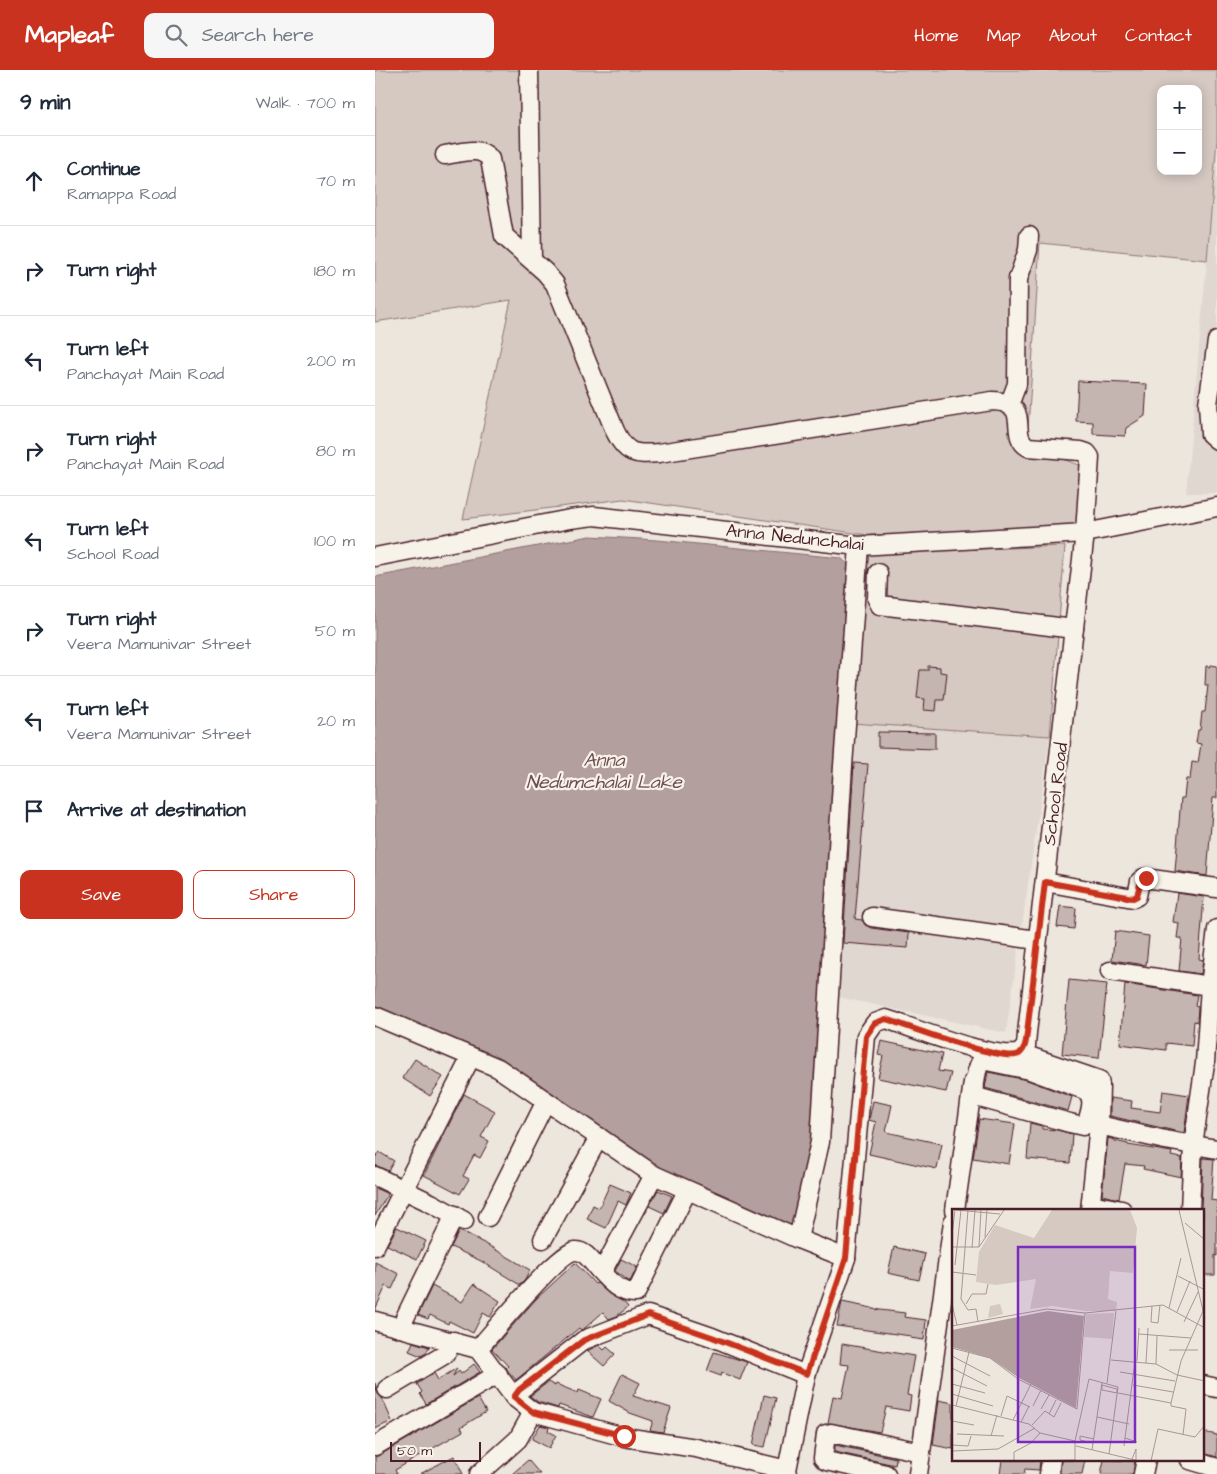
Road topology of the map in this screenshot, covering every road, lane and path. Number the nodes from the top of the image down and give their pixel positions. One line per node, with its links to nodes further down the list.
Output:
1 (529, 70): 4 (street)
2 (445, 155): 4 (street)
3 (1029, 236): 6 (street)
4 (532, 260): 6 (street)
5 (1217, 341): 7 (street)
6 (1009, 404): 9 (street, School Road)
7 (1217, 440)
8 (1217, 507): 9 (street, Anna Nedunchalai)
9 (1085, 533): 10 (street, Anna Nedunchalai); 13 (street, School Road)
10 (859, 546): 11 (street, Anna Nedunchalai); 42 (street)
11 (375, 557)
12 (878, 573): 13 (street)
13 (1074, 629): 14 (street, School Road)
14 (1045, 882): 15 (street); 18 (street, School Road)
15 (1217, 888)
16 (872, 917): 18 (street)
17 (1217, 928): 20 (street)
18 (1037, 940): 24 (street, School Road)
19 (1110, 971): 20 (street)
20 (1214, 986): 25 (street)
21 (375, 1016): 23 (street)
22 (977, 1049): 24 (street); 36 (street); 44 (street)
23 (471, 1057): 26 (street); 33 (street)
24 (1027, 1061): 24 (street); 27 (street)
25 (1211, 1064): 29 (street)
26 (546, 1101): 28 (street); 39 (street)
27 (1099, 1125): 29 (street); 35 (street)
28 (599, 1137): 32 (street); 41 (street)
29 (1193, 1145): 30 (street); 38 (street)
30 (1217, 1149)
31 (375, 1176): 33 (street)
32 (654, 1176): 34 (street); 45 (street)
33 (404, 1190): 43 (street); 48 (street)
34 (687, 1191): 42 (street); 45 (street)
35 (1090, 1207): 37 (street)
36 (955, 1209)
37 (1112, 1209)
38 (1190, 1209)
39 (488, 1217)
40 (952, 1237): 46 (street)
41 (543, 1239)
42 (798, 1239): 44 (street)
43 (375, 1246)
44 (846, 1258): 52 (street)
45 (602, 1272): 50 (street)
46 (948, 1298): 57 (street)
47 (375, 1322): 48 (street)
48 (400, 1328): 49 (street)
49 (454, 1341): 50 (street); 53 (street)
50 (478, 1349): 51 (street)
51 (498, 1374): 54 (street); 56 (street)
52 (807, 1374): 54 (street); 60 (street)
53 (387, 1389)
54 (514, 1397): 55 (street)
55 (533, 1412): 60 (street); 61 (street)
56 (375, 1446)
57 (921, 1452): 62 (street); 63 (street)
58 (1197, 1462): 59 (street)
59 (1217, 1468)
60 (788, 1472)
61 (479, 1474)
62 (886, 1474)
63 (918, 1474)

